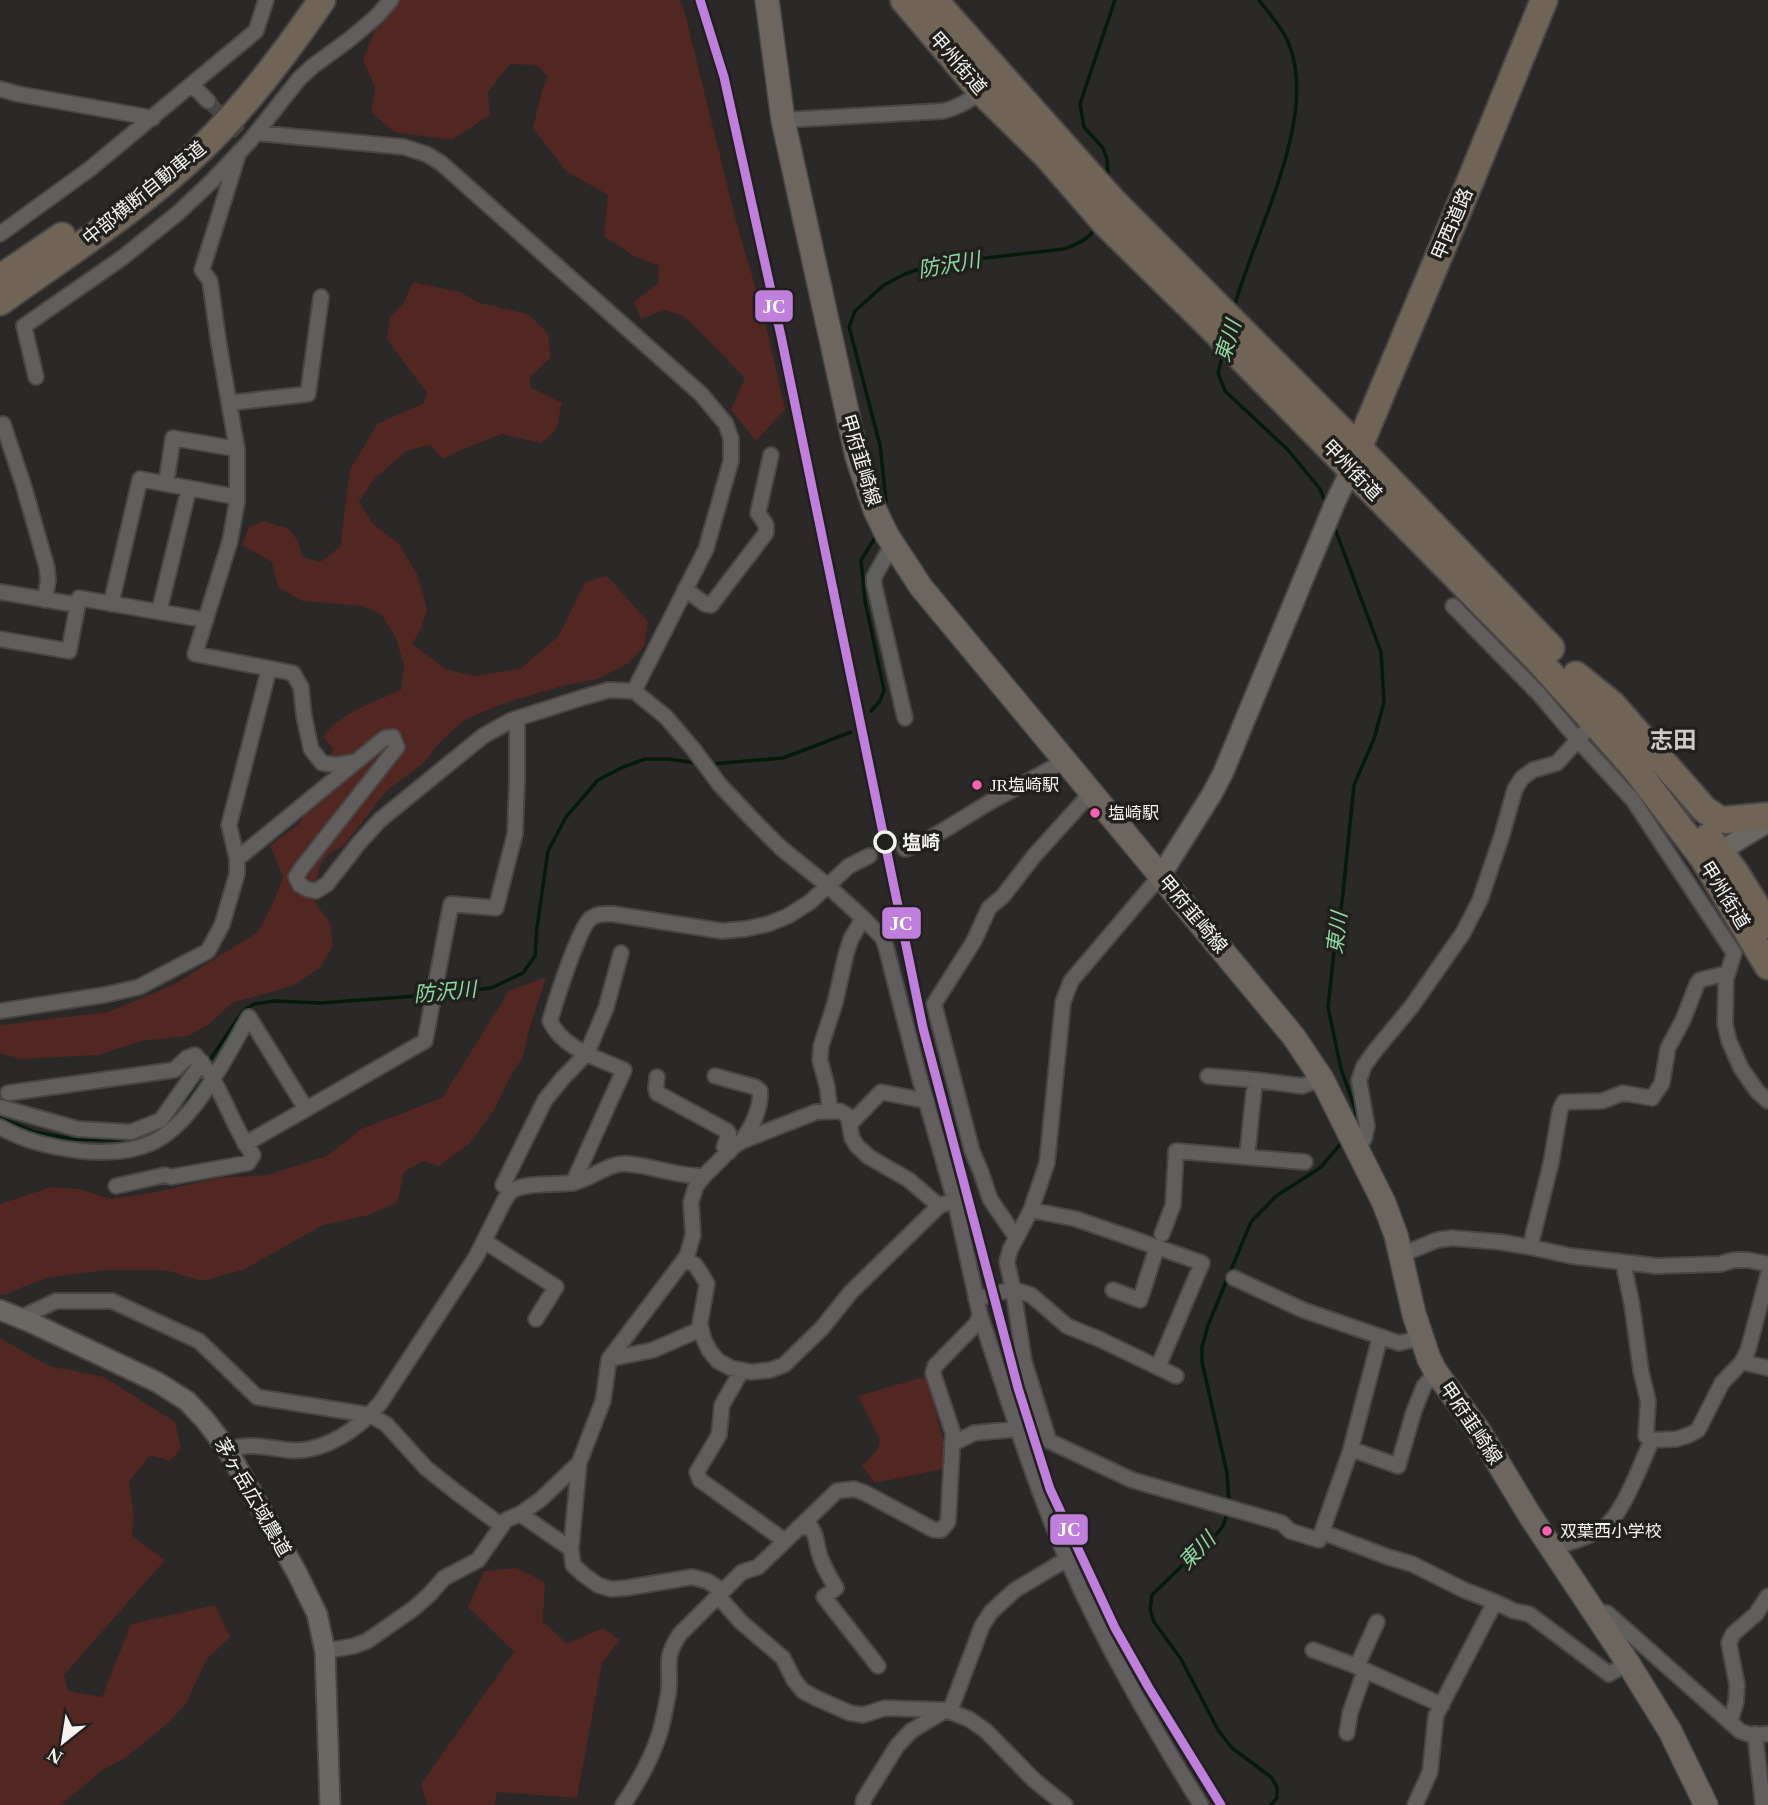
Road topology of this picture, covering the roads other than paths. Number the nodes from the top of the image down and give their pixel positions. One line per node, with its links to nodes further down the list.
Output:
1 (265, 0): 13 (street)
2 (313, 0): 23 (highway, 中部横断自動車道)
3 (322, 0): 25 (highway, 中部横断自動車道)
4 (391, 0): 20 (street)
5 (758, 0): 12 (main road)
6 (767, 0): 12 (main road, 甲府韮崎線)
7 (884, 0): 15 (highway)
8 (904, 0): 15 (highway, 甲州街道)
9 (934, 0): 19 (highway, 甲州街道)
10 (947, 0): 19 (highway)
11 (1544, 0): 31 (highway, 甲西道路)
12 (775, 70): 18 (main road, 甲府韮崎線)
13 (192, 85): 16 (street); 17 (street)
14 (0, 89): 17 (street)
15 (982, 92): 18 (street); 21 (highway, 甲州街道)
16 (208, 101)
17 (153, 118): 22 (street)
18 (783, 120): 35 (main road, 甲府韮崎線)
19 (1042, 122): 21 (highway, 甲州街道)
20 (246, 140): 26 (street); 27 (street); 36 (street)
21 (1100, 202): 31 (highway, 甲州街道)
22 (0, 234)
23 (0, 278)
24 (321, 297): 27 (street)
25 (0, 302)
26 (36, 377)
27 (229, 403): 29 (street)
28 (3, 424): 38 (street)
29 (237, 449): 32 (street); 34 (street)
30 (771, 455): 36 (street)
31 (1354, 458): 46 (highway, 甲州街道); 50 (highway, 甲州街道); 60 (street)
32 (166, 484): 33 (street); 39 (street)
33 (189, 488): 34 (street); 42 (street)
34 (237, 497): 43 (street)
35 (889, 540): 48 (street); 51 (main road, 甲府韮崎線)
36 (685, 589): 47 (street)
37 (0, 592): 38 (street)
38 (45, 600): 40 (street)
39 (111, 604): 40 (street); 42 (street)
40 (78, 605): 44 (street)
41 (1453, 606): 50 (street)
42 (159, 612): 43 (street)
43 (206, 620): 45 (street)
44 (0, 639)
45 (269, 669): 52 (street); 58 (street)
46 (1576, 676): 54 (highway); 59 (highway, 甲州街道)
47 (634, 691): 49 (street); 61 (street)
48 (905, 718)
49 (517, 719): 52 (street); 79 (street)
50 (1586, 731): 59 (highway, 甲州街道); 83 (street)
51 (1065, 761): 53 (main road, 甲府韮崎線); 56 (street)
52 (357, 762): 58 (street)
53 (1091, 793): 60 (main road, 甲府韮崎線); 96 (street)
54 (1768, 816)
55 (1768, 822): 59 (street)
56 (905, 849)
57 (869, 856): 61 (street)
58 (237, 859): 67 (street)
59 (1702, 862): 63 (highway, 甲州街道); 65 (highway, 甲州街道); 66 (street)
60 (1161, 875): 73 (main road, 甲府韮崎線); 95 (street)
61 (828, 886): 62 (street); 68 (street)
62 (863, 918): 76 (street); 80 (street)
63 (1768, 925)
64 (621, 953): 68 (street)
65 (1768, 966)
66 (1728, 973): 77 (street); 99 (street)
67 (0, 1011)
68 (587, 1053): 90 (street); 92 (street)
69 (207, 1070): 75 (street); 78 (street); 79 (street); 82 (street); 85 (street)
70 (715, 1076): 84 (street)
71 (1208, 1076): 74 (street)
72 (657, 1077): 86 (street)
73 (1322, 1079): 74 (street); 83 (main road, 甲府韮崎線)
74 (1255, 1080): 87 (street)
75 (8, 1093)
76 (927, 1101): 81 (street); 93 (street)
77 (1768, 1101)
78 (0, 1107)
79 (306, 1109): 85 (street)
80 (830, 1111): 81 (street); 84 (street)
81 (850, 1123): 94 (street)
82 (0, 1127)
83 (1352, 1140): 100 (main road, 甲府韮崎線)
84 (742, 1141): 86 (street)
85 (245, 1144): 91 (street)
86 (729, 1152): 89 (street)
87 (1247, 1157): 88 (street); 97 (street)
88 (1305, 1162)
89 (704, 1176): 90 (street); 101 (street)
90 (573, 1183): 92 (street)
91 (116, 1186)
92 (511, 1191): 98 (street)
93 (955, 1201): 94 (street); 108 (street)
94 (939, 1206): 120 (street)
95 (1031, 1210): 96 (street); 97 (street)
96 (1016, 1237): 106 (street)
97 (1159, 1240): 107 (street); 118 (street)
98 (484, 1241): 112 (street); 123 (street)
99 (1530, 1247): 100 (street); 102 (street)
100 (1401, 1255): 115 (main road, 甲府韮崎線)
101 (685, 1259): 113 (street); 116 (street)
102 (1623, 1262): 103 (street); 125 (street)
103 (1768, 1264)
104 (1768, 1275): 117 (street)
105 (1234, 1278): 114 (street)
106 (1013, 1289): 108 (street); 118 (street); 133 (street)
107 (1113, 1290)
108 (976, 1299): 110 (street)
109 (0, 1310): 111 (street, 茅ヶ岳広域農道)
110 (980, 1315): 124 (street); 126 (street)
111 (20, 1318): 123 (street); 128 (street, 茅ヶ岳広域農道)
112 (536, 1319)
113 (701, 1329): 116 (street); 120 (street)
114 (1380, 1337): 115 (street); 127 (street)
115 (1421, 1338): 121 (main road, 甲府韮崎線)
116 (609, 1359): 129 (street)
117 (1742, 1362): 119 (street); 125 (street)
118 (1158, 1367): 122 (street)
119 (1768, 1368)
120 (742, 1370): 134 (street)
121 (1436, 1372): 127 (street); 136 (main road, 甲府韮崎線)
122 (1176, 1376)
123 (370, 1415): 128 (street); 131 (street)
124 (1018, 1429): 126 (street); 137 (street)
125 (1651, 1440): 136 (street)
126 (952, 1444): 132 (street)
127 (1351, 1448): 133 (street)
128 (228, 1449): 144 (street, 茅ヶ岳広域農道)
129 (579, 1463): 130 (street); 135 (street)
130 (520, 1514): 131 (street); 135 (street)
131 (502, 1526): 144 (street)
132 (798, 1528): 134 (street); 146 (street)
133 (1322, 1532): 140 (street)
134 (785, 1541): 138 (street)
135 (571, 1549): 138 (street)
136 (1551, 1549): 141 (main road, 甲府韮崎線)
137 (1067, 1559): 149 (street); 157 (street)
138 (720, 1594): 149 (street); 154 (street)
139 (1768, 1596): 150 (street)
140 (1495, 1602): 145 (street); 148 (street)
141 (1594, 1612): 145 (main road, 甲府韮崎線); 150 (street)
142 (1377, 1622): 147 (street)
143 (1313, 1650): 147 (street)
144 (325, 1651): 153 (street, 茅ヶ岳広域農道)
145 (1628, 1663): 159 (main road, 甲府韮崎線)
146 (878, 1666)
147 (1361, 1668): 148 (street); 151 (street)
148 (1442, 1704): 158 (street)
149 (948, 1711): 155 (street); 156 (street)
150 (1730, 1722): 152 (street)
151 (1347, 1733)
152 (1761, 1734): 160 (street)
153 (330, 1805)
154 (623, 1805)
155 (863, 1805)
156 (1065, 1805)
157 (1201, 1805)
158 (1415, 1805)
159 (1706, 1805)
160 (1763, 1805)

